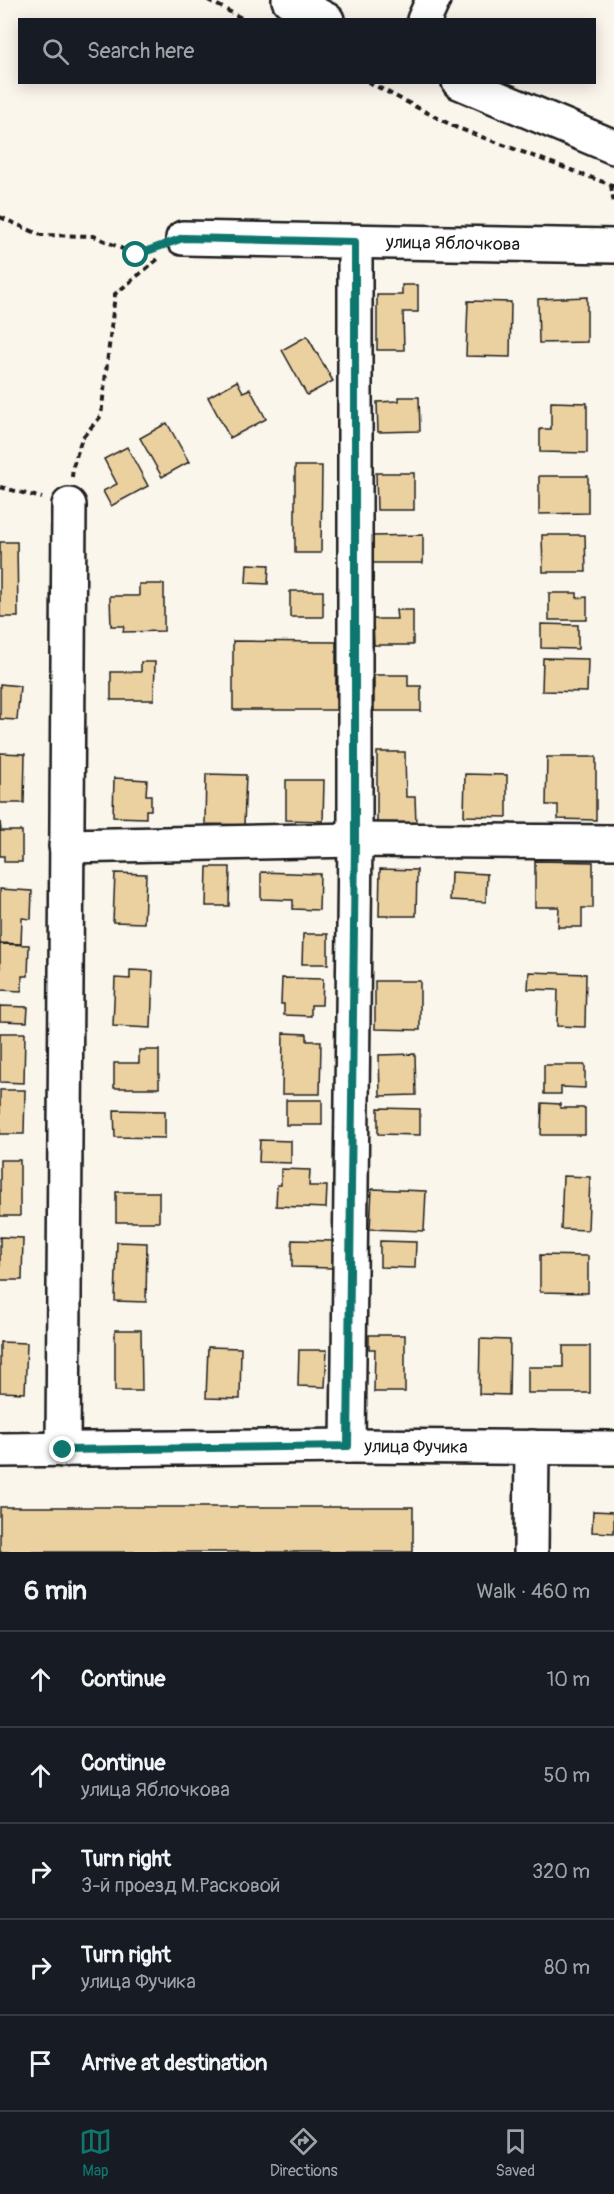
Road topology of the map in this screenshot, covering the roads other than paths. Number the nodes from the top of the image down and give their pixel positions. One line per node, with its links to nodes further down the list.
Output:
1 (289, 0): 3 (street)
2 (433, 0): 4 (street)
3 (323, 18)
4 (425, 18)
5 (464, 84): 6 (street)
6 (614, 147)
7 (183, 238): 8 (street, улица Яблочкова)
8 (355, 242): 9 (street, улица Яблочкова); 11 (street)
9 (614, 246)
10 (69, 505): 13 (street)
11 (355, 840): 12 (street); 13 (street); 14 (street)
12 (614, 842)
13 (66, 846): 18 (street)
14 (348, 1446): 15 (street, улица Фучика); 18 (street, улица Фучика)
15 (532, 1448): 16 (street, улица Фучика); 19 (street)
16 (614, 1448)
17 (0, 1450): 18 (street, улица Фучика)
18 (63, 1450)
19 (531, 1552)

